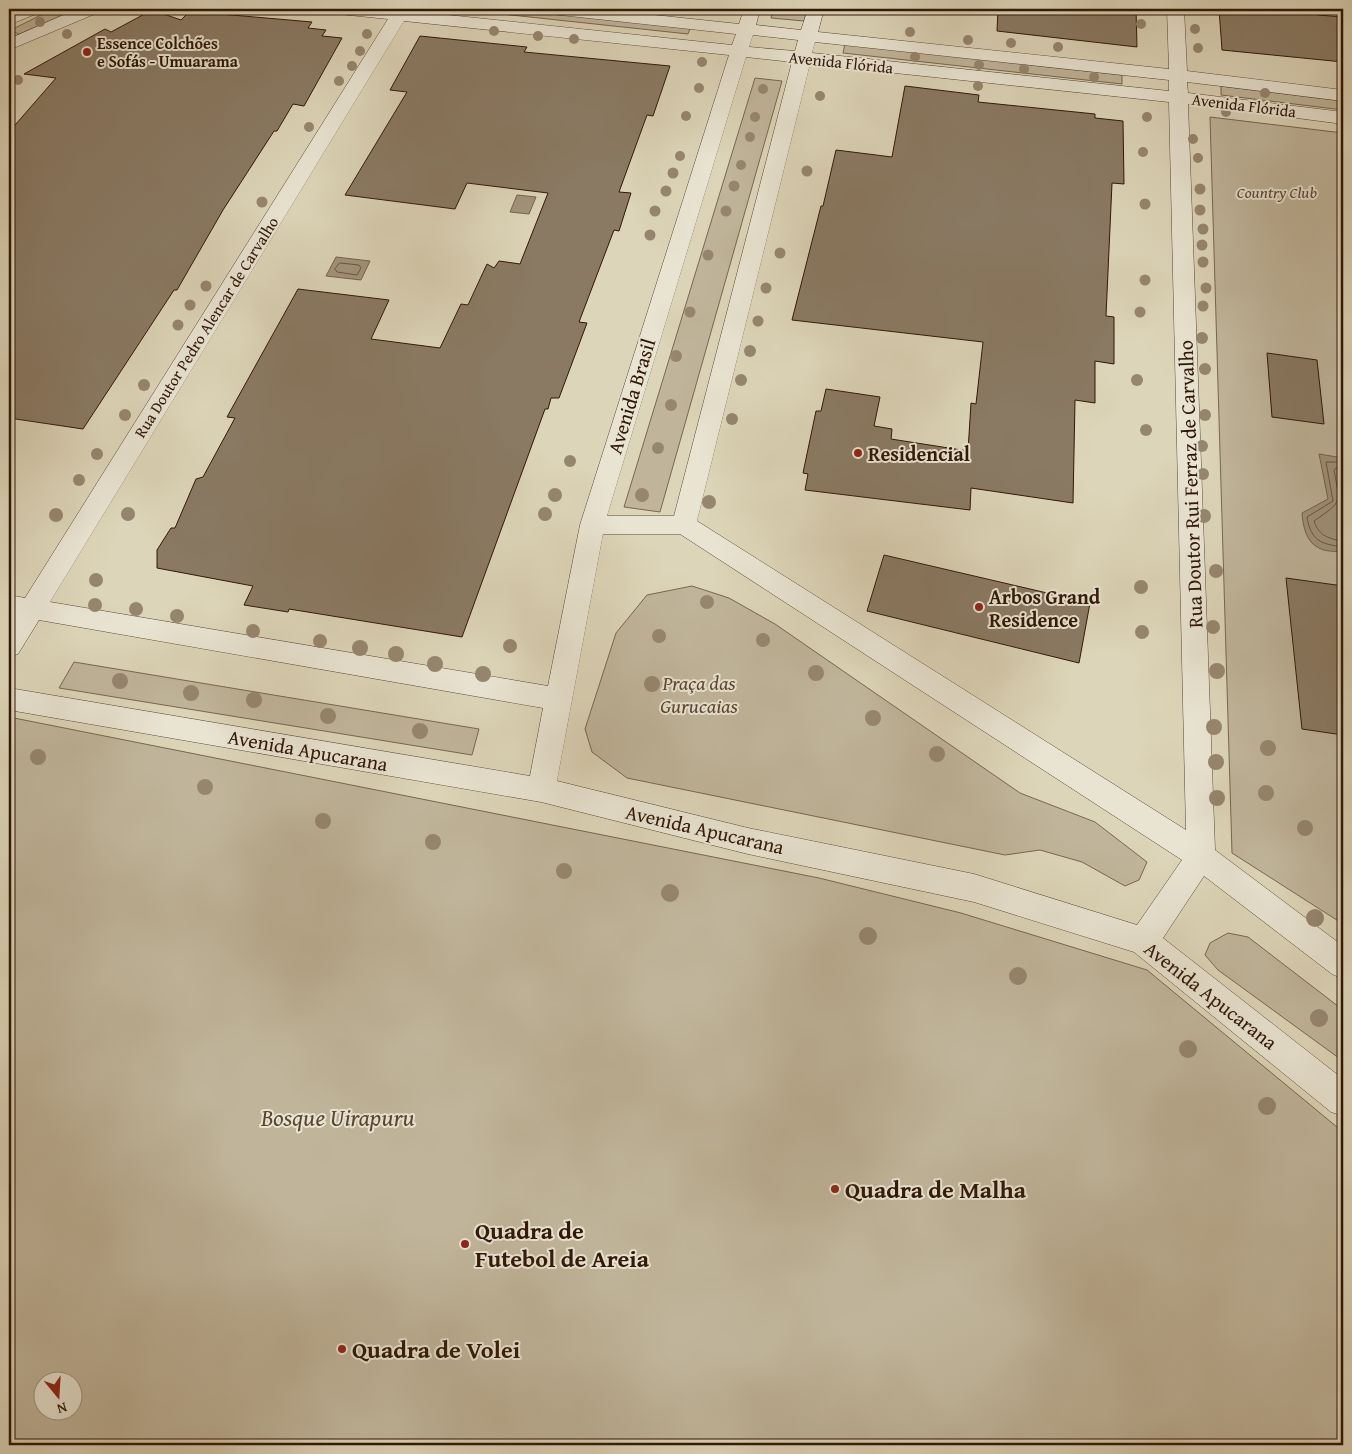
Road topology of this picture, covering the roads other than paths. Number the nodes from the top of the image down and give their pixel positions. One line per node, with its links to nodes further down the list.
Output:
1 (32, 9): 8 (street)
2 (91, 9): 11 (street)
3 (339, 9): 7 (street, Avenida Flórida)
4 (551, 9): 9 (street, Avenida Flórida)
5 (816, 9): 10 (street)
6 (1176, 9): 13 (street, Rua Doutor Rui Ferraz de Carvalho)
7 (401, 12): 9 (street, Avenida Flórida); 18 (street, Rua Doutor Pedro Alencar de Carvalho)
8 (9, 20)
9 (745, 29): 10 (street, Avenida Flórida); 12 (street, Avenida Flórida); 16 (street, Avenida Brasil)
10 (809, 36): 12 (street); 13 (street, Avenida Flórida)
11 (9, 45)
12 (802, 58): 13 (street, Avenida Flórida); 17 (street)
13 (1178, 86): 14 (street, Avenida Flórida); 15 (street, Avenida Flórida); 23 (street, Rua Doutor Rui Ferraz de Carvalho)
14 (1343, 95)
15 (1343, 118)
16 (592, 525): 17 (street); 21 (street, Avenida Brasil)
17 (684, 525): 23 (street)
18 (20, 607): 19 (street, Rua Doutor Pedro Alencar de Carvalho); 21 (street)
19 (9, 646)
20 (9, 699): 22 (street, Avenida Apucarana)
21 (559, 699): 22 (street, Avenida Brasil)
22 (540, 790): 24 (street, Avenida Apucarana)
23 (1202, 856): 24 (street); 25 (street)
24 (1143, 941): 26 (street, Avenida Apucarana)
25 (1343, 964)
26 (1343, 1100)

